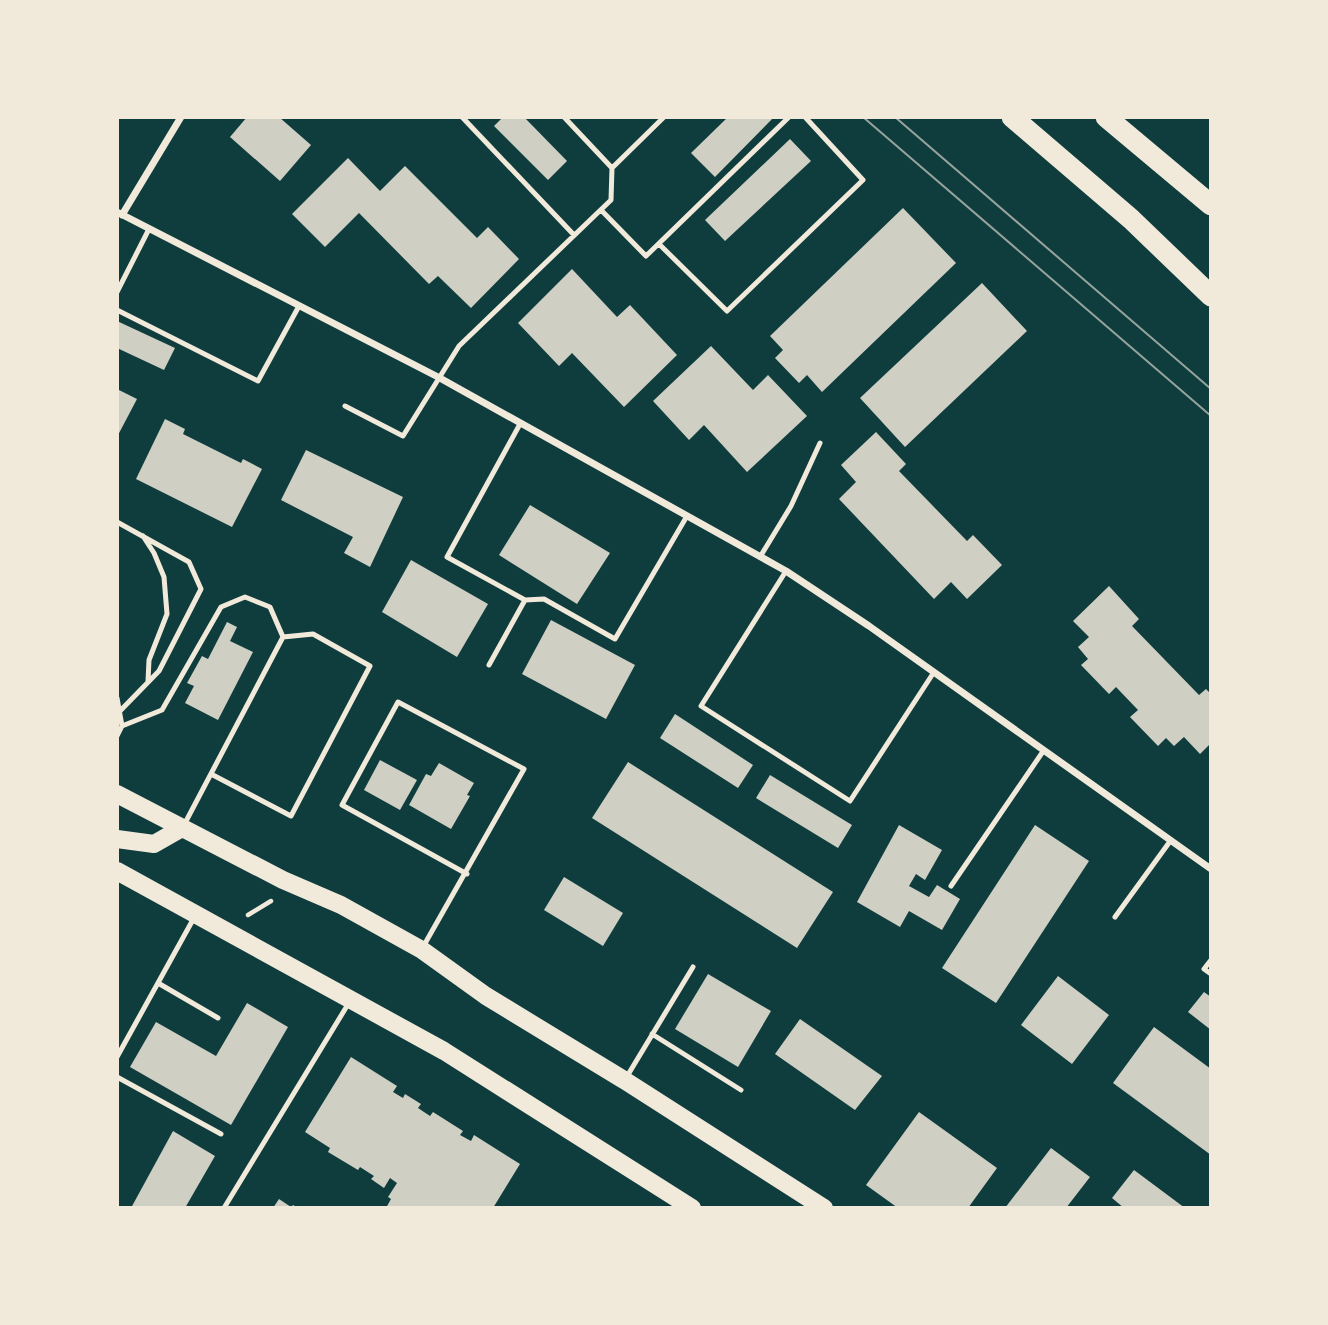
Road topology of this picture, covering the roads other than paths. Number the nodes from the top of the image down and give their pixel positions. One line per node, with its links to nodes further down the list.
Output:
1 (181, 117): 12 (street)
2 (462, 117): 14 (lane)
3 (564, 117): 9 (lane)
4 (664, 117): 9 (lane)
5 (789, 117): 15 (lane)
6 (805, 117): 15 (lane)
7 (1012, 117): 17 (highway)
8 (1106, 117): 10 (highway)
9 (612, 168): 11 (lane)
10 (1211, 205)
11 (601, 210): 14 (lane); 15 (lane)
12 (120, 213): 13 (street)
13 (149, 229): 16 (lane); 18 (street)
14 (574, 236): 20 (lane)
15 (659, 244)
16 (117, 292)
17 (1211, 296)
18 (299, 306): 19 (lane); 20 (street)
19 (117, 310)
20 (438, 377): 21 (lane); 22 (street)
21 (345, 406)
22 (520, 424): 24 (street); 29 (lane)
23 (820, 443): 27 (lane)
24 (687, 516): 27 (street); 29 (lane)
25 (117, 522): 26 (lane)
26 (142, 535): 33 (lane); 33 (lane)
27 (760, 557): 28 (street)
28 (786, 571): 32 (street); 32 (lane)
29 (525, 600): 31 (lane)
30 (283, 637): 36 (lane); 39 (lane); 39 (lane)
31 (489, 665)
32 (934, 672): 38 (street)
33 (148, 681): 35 (lane)
34 (117, 698): 35 (lane)
35 (120, 711): 36 (lane)
36 (122, 726): 37 (lane)
37 (117, 736)
38 (1044, 750): 43 (street); 47 (lane)
39 (211, 774): 41 (lane)
40 (117, 794): 41 (main road)
41 (182, 828): 42 (main road); 50 (main road)
42 (117, 839)
43 (1171, 840): 44 (street); 49 (lane)
44 (1211, 869)
45 (117, 871): 48 (main road)
46 (467, 874): 46 (lane); 50 (lane)
47 (951, 886)
48 (197, 914): 54 (lane); 55 (main road)
49 (1115, 917)
50 (422, 950): 60 (main road)
51 (1211, 960): 53 (lane)
52 (693, 967): 57 (lane)
53 (1211, 974)
54 (158, 983): 56 (lane); 58 (lane)
55 (352, 998): 63 (lane); 64 (main road)
56 (218, 1018)
57 (652, 1034): 60 (lane); 61 (lane)
58 (117, 1057)
59 (117, 1077): 62 (lane)
60 (624, 1080): 65 (main road)
61 (741, 1090)
62 (221, 1134)
63 (224, 1208)
64 (692, 1208)
65 (824, 1208)

